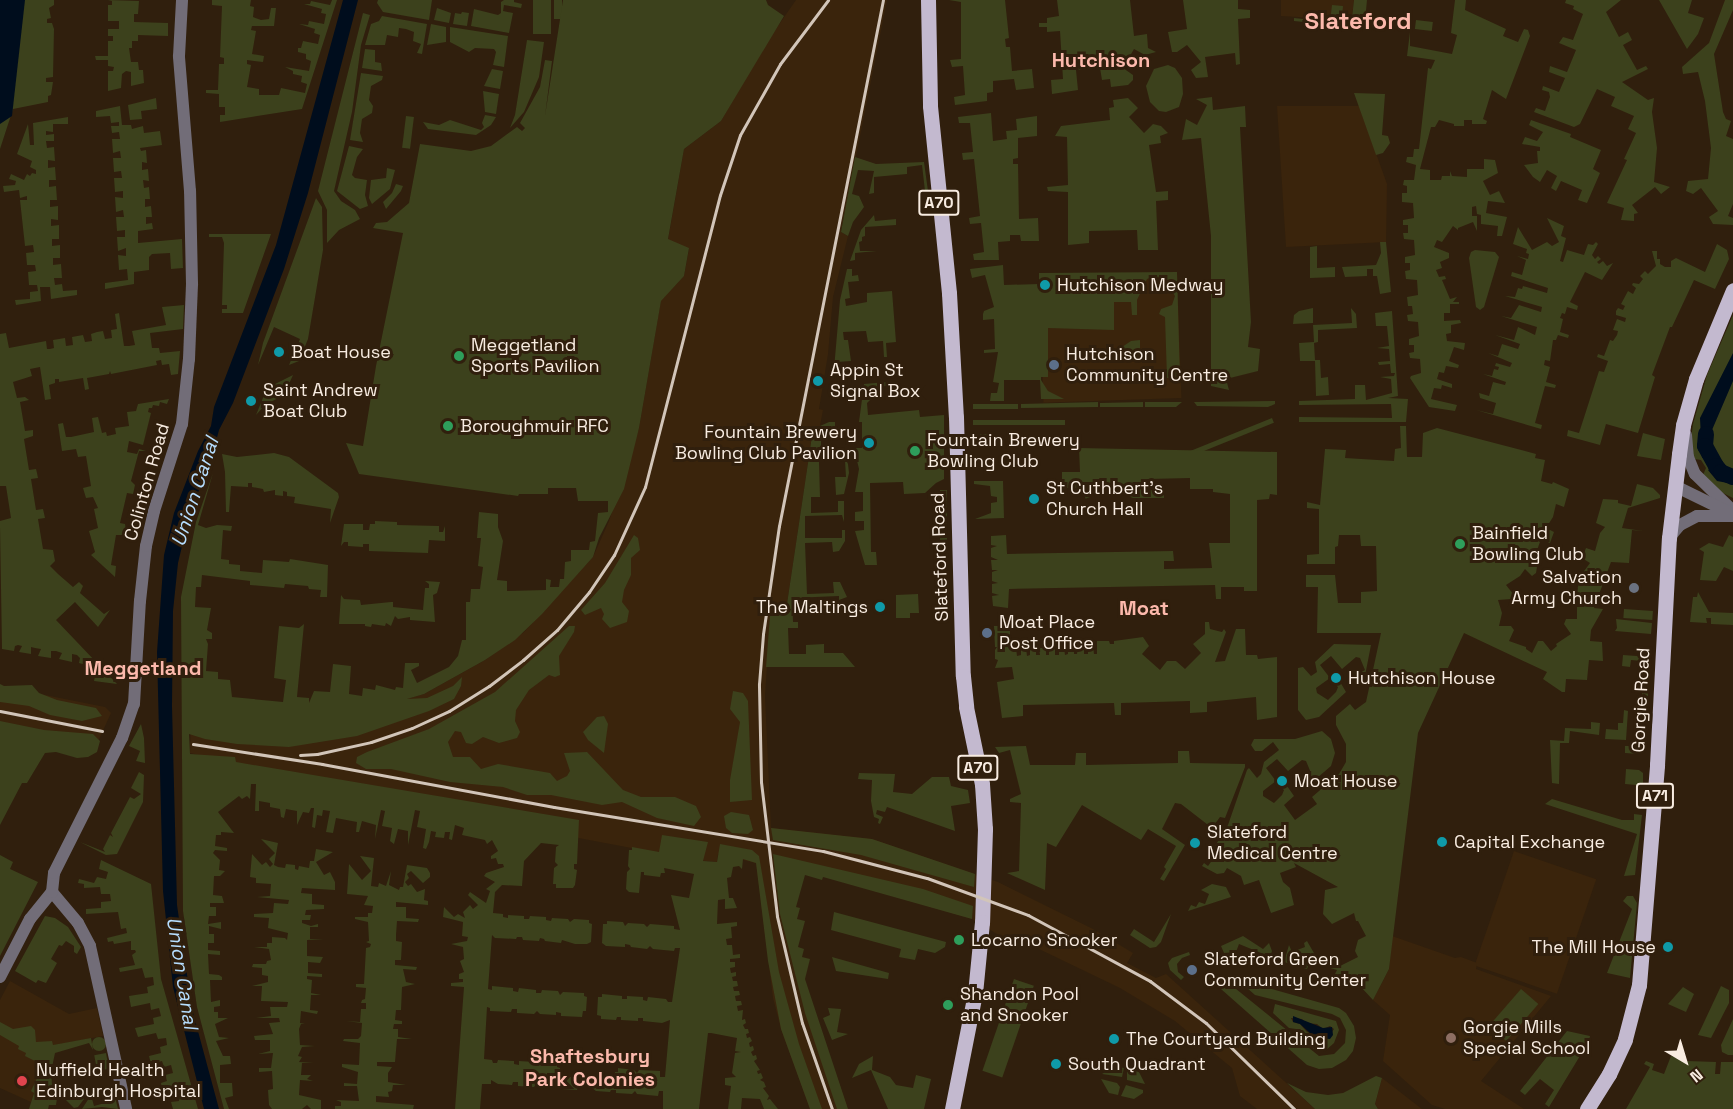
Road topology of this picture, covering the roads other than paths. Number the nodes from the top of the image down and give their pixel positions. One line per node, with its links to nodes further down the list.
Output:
1 (182, 0): 8 (street, Colinton Road)
2 (928, 0): 11 (main road, Slateford Road / A70)
3 (1733, 291): 4 (main road, Gorgie Road / A71)
4 (1683, 426): 5 (main road, Gorgie Road / A71); 6 (street)
5 (1675, 486): 6 (street); 7 (main road, Gorgie Road / A71)
6 (1733, 514): 7 (street)
7 (1669, 538): 12 (main road, Gorgie Road / A71)
8 (52, 892): 9 (street, Colinton Road); 10 (street)
9 (0, 977)
10 (126, 1109)
11 (952, 1109)
12 (1587, 1109)

